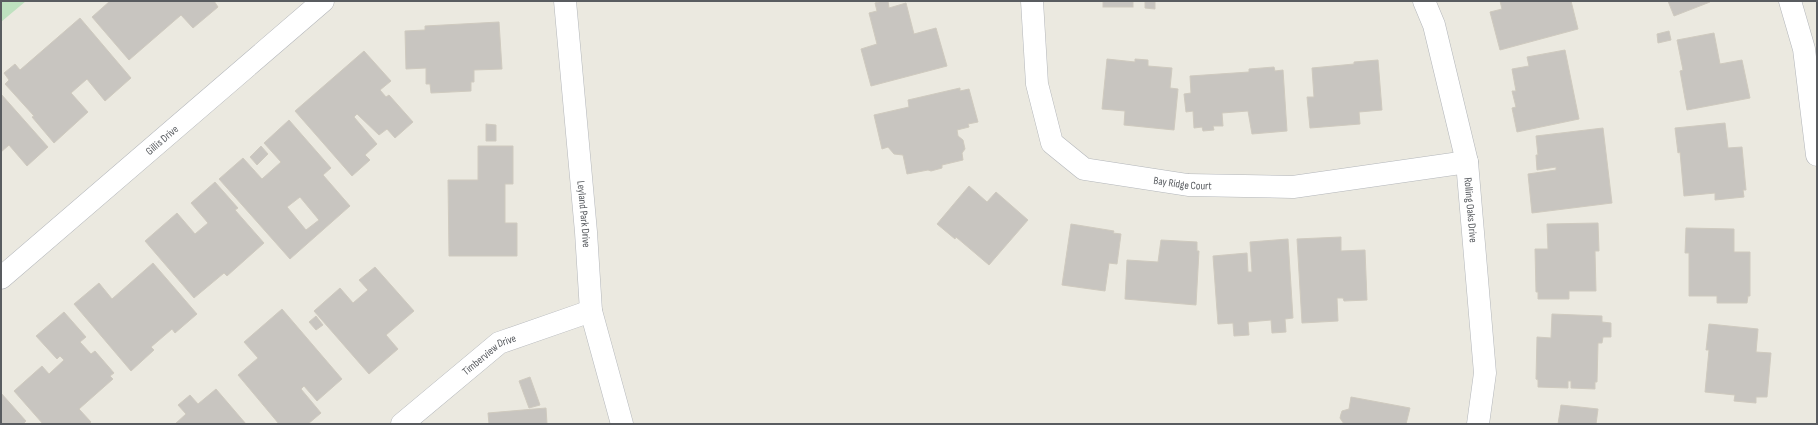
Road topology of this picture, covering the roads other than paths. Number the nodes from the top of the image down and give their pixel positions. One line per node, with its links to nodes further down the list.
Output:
1 (323, 1): 8 (street, Gillis Drive)
2 (565, 1): 9 (street, Leyland Park Drive)
3 (1032, 1): 7 (street, Bay Ridge Court)
4 (1424, 1): 7 (street, Rolling Oaks Drive)
5 (1790, 1): 6 (street)
6 (1817, 155)
7 (1467, 162): 12 (street, Rolling Oaks Drive)
8 (1, 278)
9 (591, 311): 10 (street, Timberview Drive); 11 (street, Leyland Park Drive)
10 (402, 424)
11 (622, 424)
12 (1478, 424)

